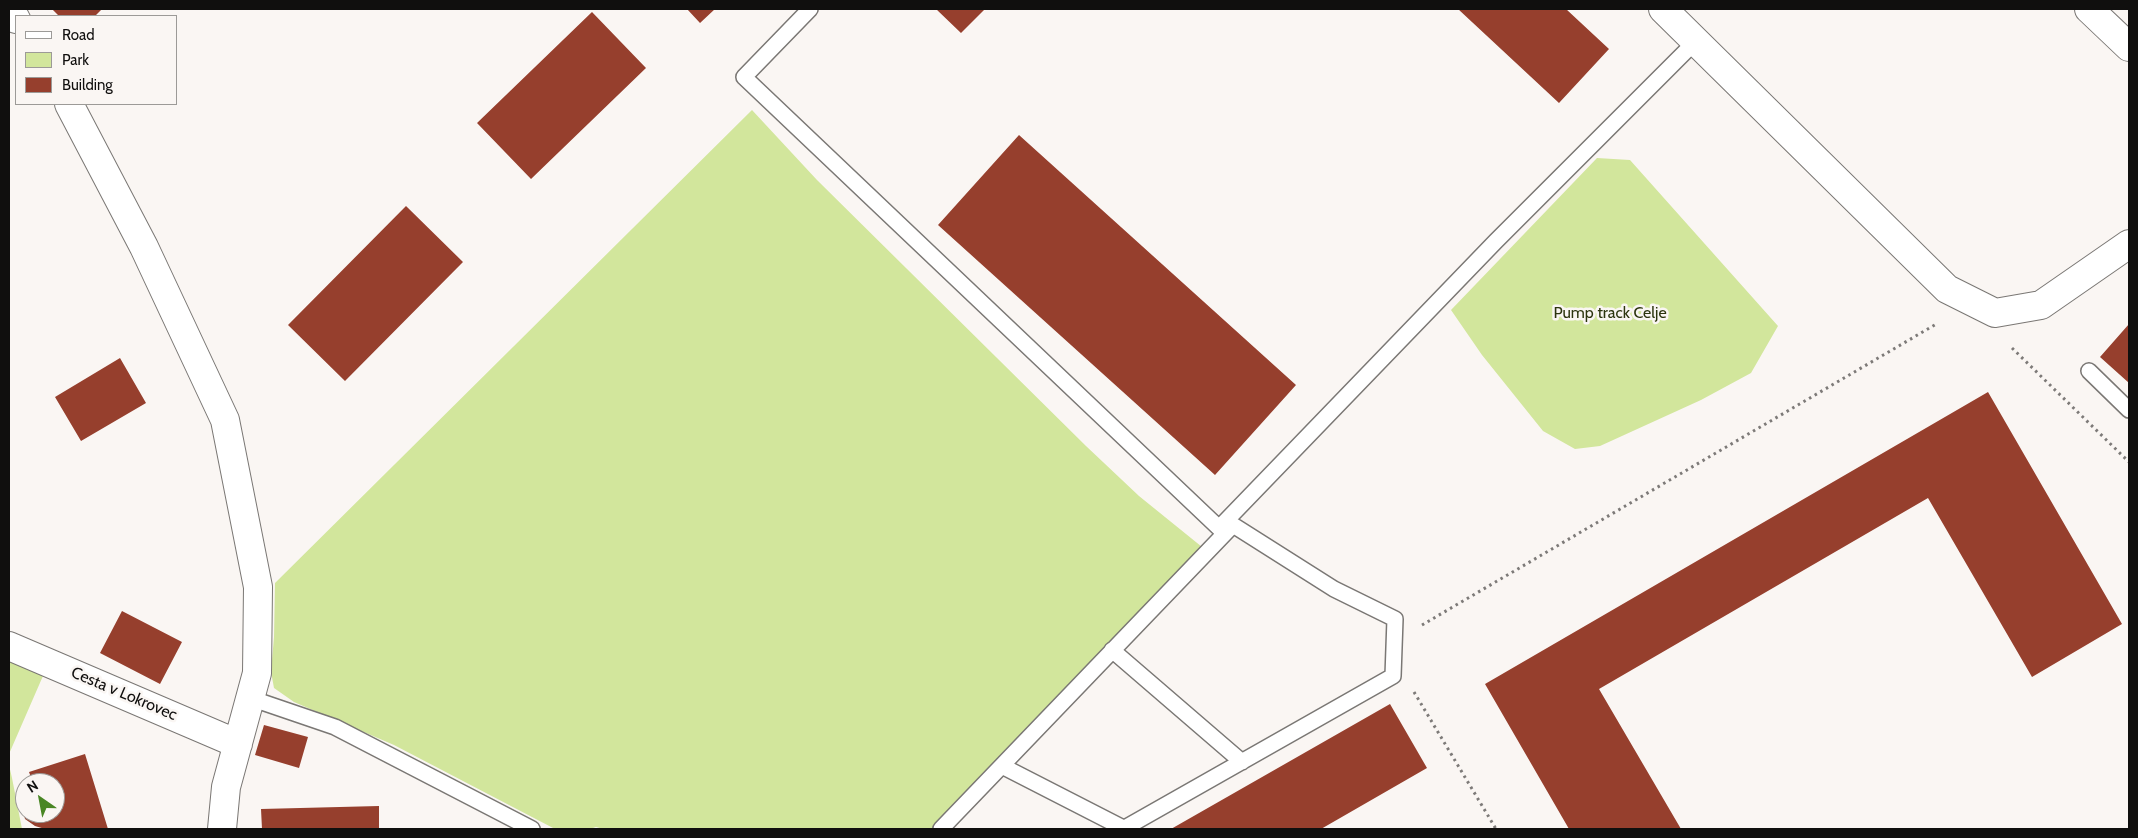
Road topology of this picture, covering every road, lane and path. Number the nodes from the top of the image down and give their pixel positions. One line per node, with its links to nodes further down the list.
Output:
1 (810, 9): 4 (lane)
2 (1663, 9): 4 (street)
3 (2089, 9): 5 (street)
4 (1696, 41): 7 (street)
5 (2129, 47)
6 (69, 105): 17 (street)
7 (2129, 244)
8 (1938, 323): 13 (path)
9 (2012, 348): 12 (path)
10 (2089, 371): 11 (lane)
11 (2129, 410)
12 (2129, 462)
13 (1414, 630)
14 (9, 646): 18 (street, Cesta v Lokrovec)
15 (1112, 650): 19 (lane); 19 (lane); 20 (lane)
16 (1409, 684): 25 (path)
17 (250, 698): 18 (street); 22 (lane)
18 (238, 744): 21 (street)
19 (1242, 762): 24 (lane)
20 (1002, 766): 23 (lane); 24 (lane)
21 (222, 829)
22 (532, 829)
23 (941, 829)
24 (1124, 829)
25 (1496, 829)

